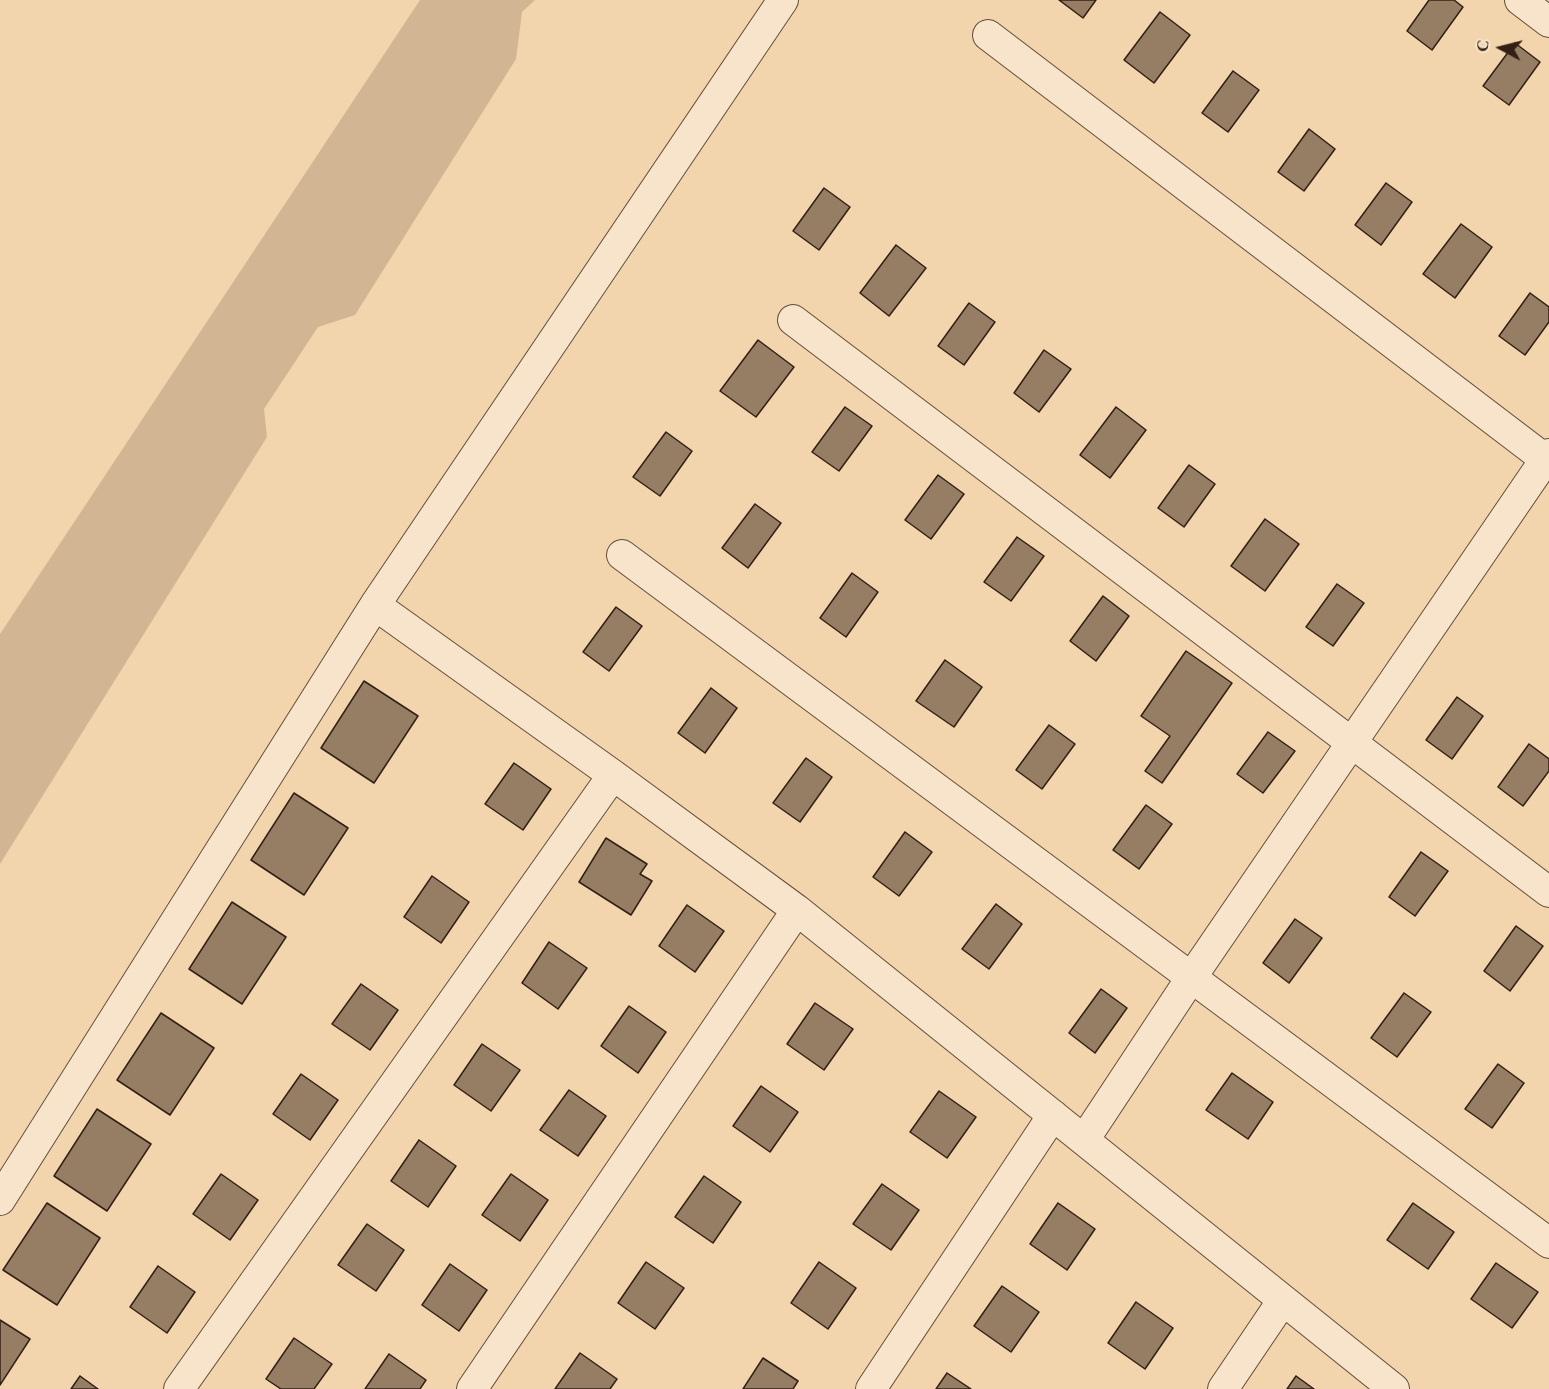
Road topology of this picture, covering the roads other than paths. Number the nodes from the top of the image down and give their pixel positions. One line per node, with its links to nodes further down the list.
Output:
1 (783, 0): 8 (street)
2 (1520, 0): 3 (street)
3 (1549, 22)
4 (988, 35): 6 (street)
5 (793, 321): 9 (street)
6 (1548, 459): 9 (street)
7 (622, 555): 13 (street)
8 (375, 605): 10 (street); 16 (street)
9 (1352, 743): 11 (street); 13 (street)
10 (613, 775): 12 (street); 19 (street)
11 (1549, 892)
12 (797, 910): 14 (street); 20 (street)
13 (1191, 978): 15 (street); 17 (street)
14 (1053, 1115): 15 (street); 21 (street)
15 (1084, 1140): 18 (street)
16 (0, 1200)
17 (1549, 1243)
18 (1283, 1300): 22 (street); 23 (street)
19 (179, 1389)
20 (472, 1389)
21 (871, 1389)
22 (1223, 1389)
23 (1394, 1389)

